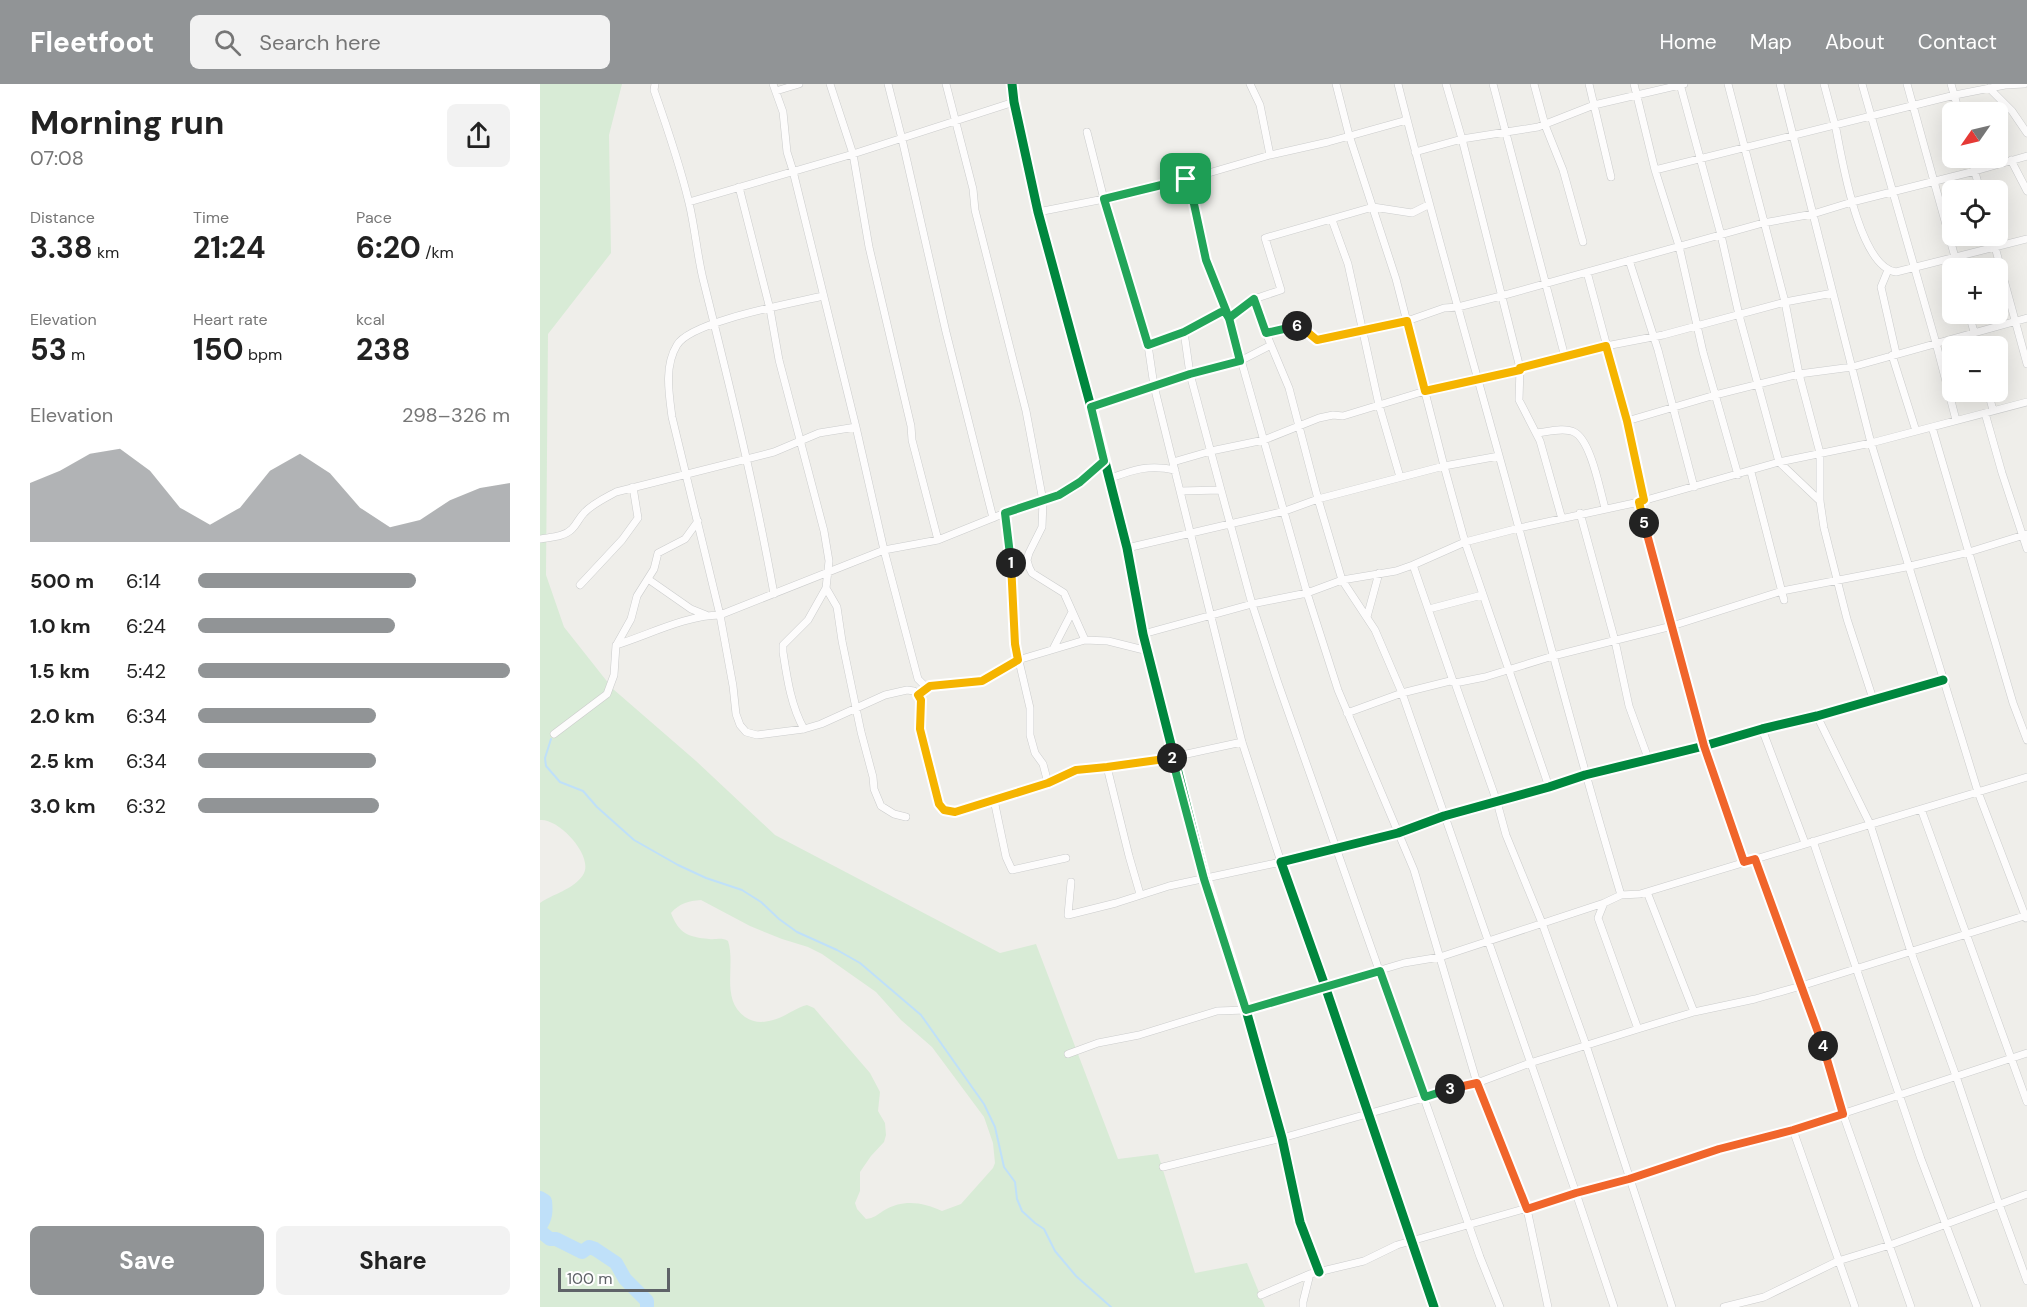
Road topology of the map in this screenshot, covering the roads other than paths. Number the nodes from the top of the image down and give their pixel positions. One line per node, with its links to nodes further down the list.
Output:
1 (655, 84): 62 (street)
2 (799, 84): 23 (street)
3 (830, 84): 45 (street)
4 (888, 84): 41 (street)
5 (946, 84): 32 (street)
6 (1012, 84): 27 (street)
7 (1250, 84): 46 (street)
8 (1336, 84): 39 (street)
9 (1397, 84): 33 (street)
10 (1446, 84): 42 (street)
11 (1493, 84): 36 (street)
12 (1534, 84): 34 (street)
13 (1589, 84): 29 (street)
14 (1634, 84): 25 (street)
15 (1682, 84): 25 (street); 48 (street)
16 (1728, 84): 43 (street)
17 (1780, 84): 40 (street)
18 (1824, 84): 35 (street)
19 (1862, 84): 31 (street)
20 (1907, 84): 30 (street)
21 (1951, 84): 26 (street)
22 (2024, 84): 24 (street)
23 (774, 87): 52 (street)
24 (1989, 88): 26 (street); 38 (street)
25 (1636, 95): 29 (street); 51 (street)
26 (1954, 95): 28 (street); 30 (street)
27 (1014, 102): 32 (street); 66 (street)
28 (1956, 102)
29 (1594, 105): 34 (street); 54 (street)
30 (1913, 107): 31 (street); 56 (street)
31 (1871, 115): 35 (street); 59 (street)
32 (956, 119): 41 (street); 155 (street)
33 (1407, 120): 39 (street); 44 (street)
34 (1545, 125): 36 (street); 72 (street)
35 (1835, 126): 40 (street); 63 (street)
36 (1505, 131): 42 (street); 81 (street)
37 (1088, 132): 61 (street)
38 (2027, 133)
39 (1349, 135): 46 (street); 65 (street)
40 (1792, 137): 43 (street); 67 (street)
41 (903, 139): 45 (street); 162 (street)
42 (1462, 139): 44 (street); 84 (street)
43 (1744, 148): 48 (street); 69 (street)
44 (1415, 152): 64 (street)
45 (853, 154): 52 (street); 170 (street)
46 (1270, 155): 55 (street)
47 (2027, 156): 49 (street)
48 (1701, 160): 51 (street); 70 (street)
49 (2011, 160): 53 (street); 60 (street)
50 (1974, 168): 53 (street)
51 (1655, 170): 73 (street)
52 (793, 171): 58 (street); 83 (street)
53 (1975, 171): 56 (street); 57 (street)
54 (1611, 177)
55 (1186, 179): 61 (street); 90 (street)
56 (1934, 180): 59 (street); 75 (street)
57 (1977, 180)
58 (739, 187): 62 (street); 88 (street)
59 (1893, 191): 63 (street); 78 (street)
60 (2027, 191)
61 (1104, 199): 66 (street); 104 (street)
62 (689, 202): 94 (street)
63 (1851, 202): 67 (street); 79 (street)
64 (1428, 206): 65 (street); 87 (street)
65 (1373, 207): 68 (street); 92 (street)
66 (1038, 212): 123 (street)
67 (1813, 214): 69 (street); 82 (street)
68 (1332, 220): 85 (street); 97 (street)
69 (1763, 223): 70 (street); 86 (street)
70 (1721, 235): 73 (street); 89 (street)
71 (2027, 239): 74 (street)
72 (1583, 242)
73 (1679, 246): 76 (street); 96 (street)
74 (1995, 248): 75 (street); 93 (street)
75 (1955, 258)
76 (1629, 260): 80 (street); 102 (street)
77 (1942, 261): 78 (street)
78 (1914, 267): 79 (street); 103 (street)
79 (1888, 270): 107 (street)
80 (1587, 272): 81 (street); 106 (street)
81 (1544, 283): 84 (street); 108 (street)
82 (1833, 293): 86 (street); 111 (street)
83 (823, 296): 88 (street); 129 (street)
84 (1501, 296): 87 (street); 112 (street)
85 (1254, 299): 90 (street); 100 (street)
86 (1785, 302): 89 (street); 114 (street)
87 (1458, 307): 92 (street); 115 (street)
88 (770, 309): 94 (street); 134 (street)
89 (1739, 315): 96 (street); 116 (street)
90 (1229, 318): 99 (street); 109 (street)
91 (2027, 318): 93 (street)
92 (1407, 321): 97 (street); 118 (street)
93 (2016, 321): 98 (street); 110 (street)
94 (715, 323): 139 (street); 146 (street)
95 (1972, 324): 98 (street)
96 (1697, 327): 102 (street); 119 (street)
97 (1363, 331): 100 (street); 122 (street)
98 (1974, 331): 101 (street); 103 (street)
99 (1184, 332): 104 (street); 113 (street)
100 (1266, 333): 105 (street)
101 (1975, 336)
102 (1653, 337): 106 (street); 124 (street)
103 (1936, 344): 107 (street); 126 (street)
104 (1148, 345): 117 (street)
105 (1271, 345): 109 (street); 128 (street)
106 (1606, 346): 108 (street); 127 (street)
107 (1894, 354): 111 (street); 131 (street)
108 (1565, 357): 112 (street)
109 (1240, 361): 113 (street); 133 (street)
110 (2027, 364)
111 (1852, 367): 114 (street); 135 (street)
112 (1520, 369): 115 (street); 132 (street)
113 (1190, 374): 117 (street); 136 (street)
114 (1799, 374): 116 (street); 137 (street)
115 (1478, 378): 118 (street); 138 (street)
116 (1757, 384): 119 (street); 142 (street)
117 (1154, 386): 123 (street); 141 (street)
118 (1425, 391): 122 (street); 143 (street)
119 (1715, 395): 124 (street); 147 (street)
120 (1989, 402): 125 (street)
121 (2027, 402): 125 (street)
122 (1379, 405): 128 (street); 148 (street)
123 (1091, 407): 140 (street)
124 (1672, 408): 127 (street); 151 (street)
125 (1989, 411): 126 (street); 168 (street)
126 (1956, 420): 130 (street)
127 (1627, 421): 156 (street)
128 (1299, 426): 133 (street); 154 (street)
129 (856, 427): 134 (street); 174 (street)
130 (1932, 427): 131 (street); 175 (street)
131 (1916, 431): 135 (street)
132 (1536, 433): 158 (street); 163 (street)
133 (1264, 440): 136 (street); 159 (street)
134 (799, 441): 139 (street); 177 (street)
135 (1871, 442): 137 (street); 207 (street)
136 (1211, 451): 141 (street); 152 (street)
137 (1820, 453): 142 (street); 157 (street)
138 (1499, 456): 143 (street); 166 (street)
139 (746, 459): 146 (street); 186 (street)
140 (1104, 461): 149 (street); 155 (street)
141 (1173, 462): 144 (street)
142 (1779, 462): 145 (street); 157 (street)
143 (1444, 466): 148 (street); 171 (street)
144 (1175, 470): 149 (street); 153 (street)
145 (1751, 471): 147 (street); 184 (street)
146 (687, 474): 150 (street); 164 (street)
147 (1738, 475): 151 (street)
148 (1400, 477): 154 (street)
149 (1108, 478): 172 (street)
150 (633, 487): 169 (street); 182 (street)
151 (1694, 487): 156 (street)
152 (1221, 490): 153 (street); 165 (street)
153 (1180, 491): 167 (street)
154 (1318, 499): 159 (street); 180 (street)
155 (1043, 501): 160 (street); 191 (street)
156 (1641, 501): 158 (street); 196 (street)
157 (1820, 501): 181 (street)
158 (1605, 508): 161 (street)
159 (1285, 511): 165 (street); 185 (street)
160 (1005, 513): 162 (street); 204 (street)
161 (1580, 513): 163 (street); 199 (street)
162 (993, 518): 170 (street)
163 (1562, 519): 166 (street)
164 (698, 521): 179 (street); 193 (street)
165 (1230, 523): 167 (street); 189 (street)
166 (1519, 528): 171 (street); 203 (street)
167 (1191, 533): 172 (street); 194 (street)
168 (2025, 534): 173 (street); 175 (street)
169 (540, 538)
170 (938, 540): 174 (street)
171 (1465, 542): 176 (street); 187 (street)
172 (1127, 548): 197 (street)
173 (2027, 549)
174 (884, 550): 177 (street); 205 (street)
175 (1969, 552): 181 (street); 220 (street)
176 (1413, 565): 178 (street); 190 (street)
177 (828, 573): 183 (street); 186 (street)
178 (1379, 573): 180 (street); 195 (street)
179 (648, 579): 192 (street); 200 (street)
180 (1342, 580): 185 (street); 195 (street)
181 (1838, 580): 184 (street); 213 (street)
182 (580, 585)
183 (826, 588): 214 (street); 217 (street)
184 (1782, 591): 188 (street); 196 (street)
185 (1307, 593): 189 (street); 215 (street)
186 (774, 594): 193 (street)
187 (1482, 595): 190 (street); 206 (street)
188 (1784, 600)
189 (1252, 604): 194 (street); 239 (street)
190 (1429, 609): 208 (street)
191 (1072, 612): 198 (street); 201 (street)
192 (707, 615): 193 (street); 200 (street)
193 (720, 615): 217 (street)
194 (1210, 616): 197 (street); 221 (street)
195 (1367, 617): 211 (street)
196 (1672, 626): 199 (street); 222 (street)
197 (1143, 634): 202 (street)
198 (1085, 640): 201 (street); 202 (street)
199 (1615, 641): 203 (street); 224 (street)
200 (617, 644): 219 (street)
201 (1053, 649): 204 (street)
202 (1148, 651): 223 (street)
203 (1553, 656): 206 (street); 226 (street)
204 (1018, 660): 209 (street); 228 (street)
205 (915, 669): 209 (street); 210 (street)
206 (1509, 670): 208 (street); 229 (street)
207 (1943, 680): 213 (street); 230 (street)
208 (1454, 682): 211 (street); 232 (street)
209 (930, 686): 212 (street)
210 (910, 690): 212 (street); 214 (street)
211 (1402, 693): 215 (street); 234 (street)
212 (918, 695): 231 (street)
213 (1873, 699): 216 (street)
214 (855, 708): 217 (street); 235 (street)
215 (1347, 713): 237 (street)
216 (1817, 716): 218 (street); 236 (street)
217 (804, 729)
218 (1762, 729): 222 (street); 238 (street)
219 (554, 734)
220 (2027, 740)
221 (1242, 742): 223 (street); 242 (street)
222 (1704, 746): 224 (street); 243 (street)
223 (1173, 757): 225 (street); 244 (street)
224 (1648, 758): 226 (street)
225 (1107, 767): 228 (street); 247 (street)
226 (1585, 775): 229 (street); 248 (street)
227 (2027, 777): 230 (street)
228 (1048, 783): 231 (street)
229 (1549, 787): 232 (street)
230 (1978, 792): 233 (street); 250 (street)
231 (994, 800): 240 (street)
232 (1497, 802): 234 (street); 251 (street)
233 (1921, 809): 236 (street); 252 (street)
234 (1444, 816): 237 (street); 253 (street)
235 (906, 818)
236 (1870, 824): 238 (street); 254 (street)
237 (1398, 832): 239 (street); 255 (street)
238 (1809, 842): 241 (street); 256 (street)
239 (1337, 847): 242 (street); 257 (street)
240 (1066, 858)
241 (1755, 859): 243 (street); 259 (street)
242 (1281, 862): 244 (street); 258 (street)
243 (1744, 862): 246 (street)
244 (1204, 879): 247 (street); 260 (street)
245 (1071, 882): 247 (street)
246 (1647, 892): 248 (street); 261 (street)
247 (1140, 894)
248 (1621, 895): 249 (street)
249 (1604, 903): 251 (street); 262 (street)
250 (2026, 917): 252 (street)
251 (1542, 923): 253 (street); 263 (street)
252 (1968, 935): 254 (street); 266 (street)
253 (1487, 941): 255 (street); 267 (street)
254 (1911, 952): 256 (street); 268 (street)
255 (1440, 957): 257 (street); 269 (street)
256 (1855, 968): 259 (street); 270 (street)
257 (1380, 971): 258 (street); 271 (street)
258 (1325, 986): 260 (street); 273 (street)
259 (1802, 986): 261 (street); 274 (street)
260 (1246, 1010): 265 (street); 276 (street)
261 (1694, 1012): 262 (street)
262 (1638, 1029): 263 (street)
263 (1586, 1045): 267 (street); 278 (street)
264 (2027, 1053): 266 (street)
265 (1068, 1054)
266 (2012, 1058): 268 (street); 272 (street)
267 (1530, 1063): 269 (street); 279 (street)
268 (1956, 1076): 270 (street); 281 (street)
269 (1477, 1083): 271 (street); 282 (street)
270 (1900, 1095): 274 (street); 284 (street)
271 (1425, 1097): 273 (street); 283 (street)
272 (2027, 1102)
273 (1368, 1113): 276 (street); 285 (street)
274 (1843, 1114): 275 (street); 286 (street)
275 (1793, 1130): 278 (street); 287 (street)
276 (1282, 1138): 277 (street); 288 (street)
277 (1163, 1167)
278 (1629, 1179): 279 (street); 297 (street)
279 (1576, 1193): 282 (street); 296 (street)
280 (2027, 1194): 281 (street)
281 (1999, 1204): 284 (street); 290 (street)
282 (1527, 1209): 283 (street); 295 (street)
283 (1468, 1224): 285 (street); 294 (street)
284 (1945, 1224): 286 (street); 301 (street)
285 (1411, 1241): 288 (street); 293 (street)
286 (1890, 1245): 287 (street); 300 (street)
287 (1838, 1262): 298 (street); 299 (street)
288 (1318, 1272): 289 (street)
289 (1310, 1274): 291 (street); 292 (street)
290 (2027, 1281)
291 (1261, 1295)
292 (1303, 1307)
293 (1434, 1307)
294 (1500, 1307)
295 (1548, 1307)
296 (1614, 1307)
297 (1672, 1307)
298 (1724, 1307)
299 (1855, 1307)
300 (1911, 1307)
301 (1977, 1307)

